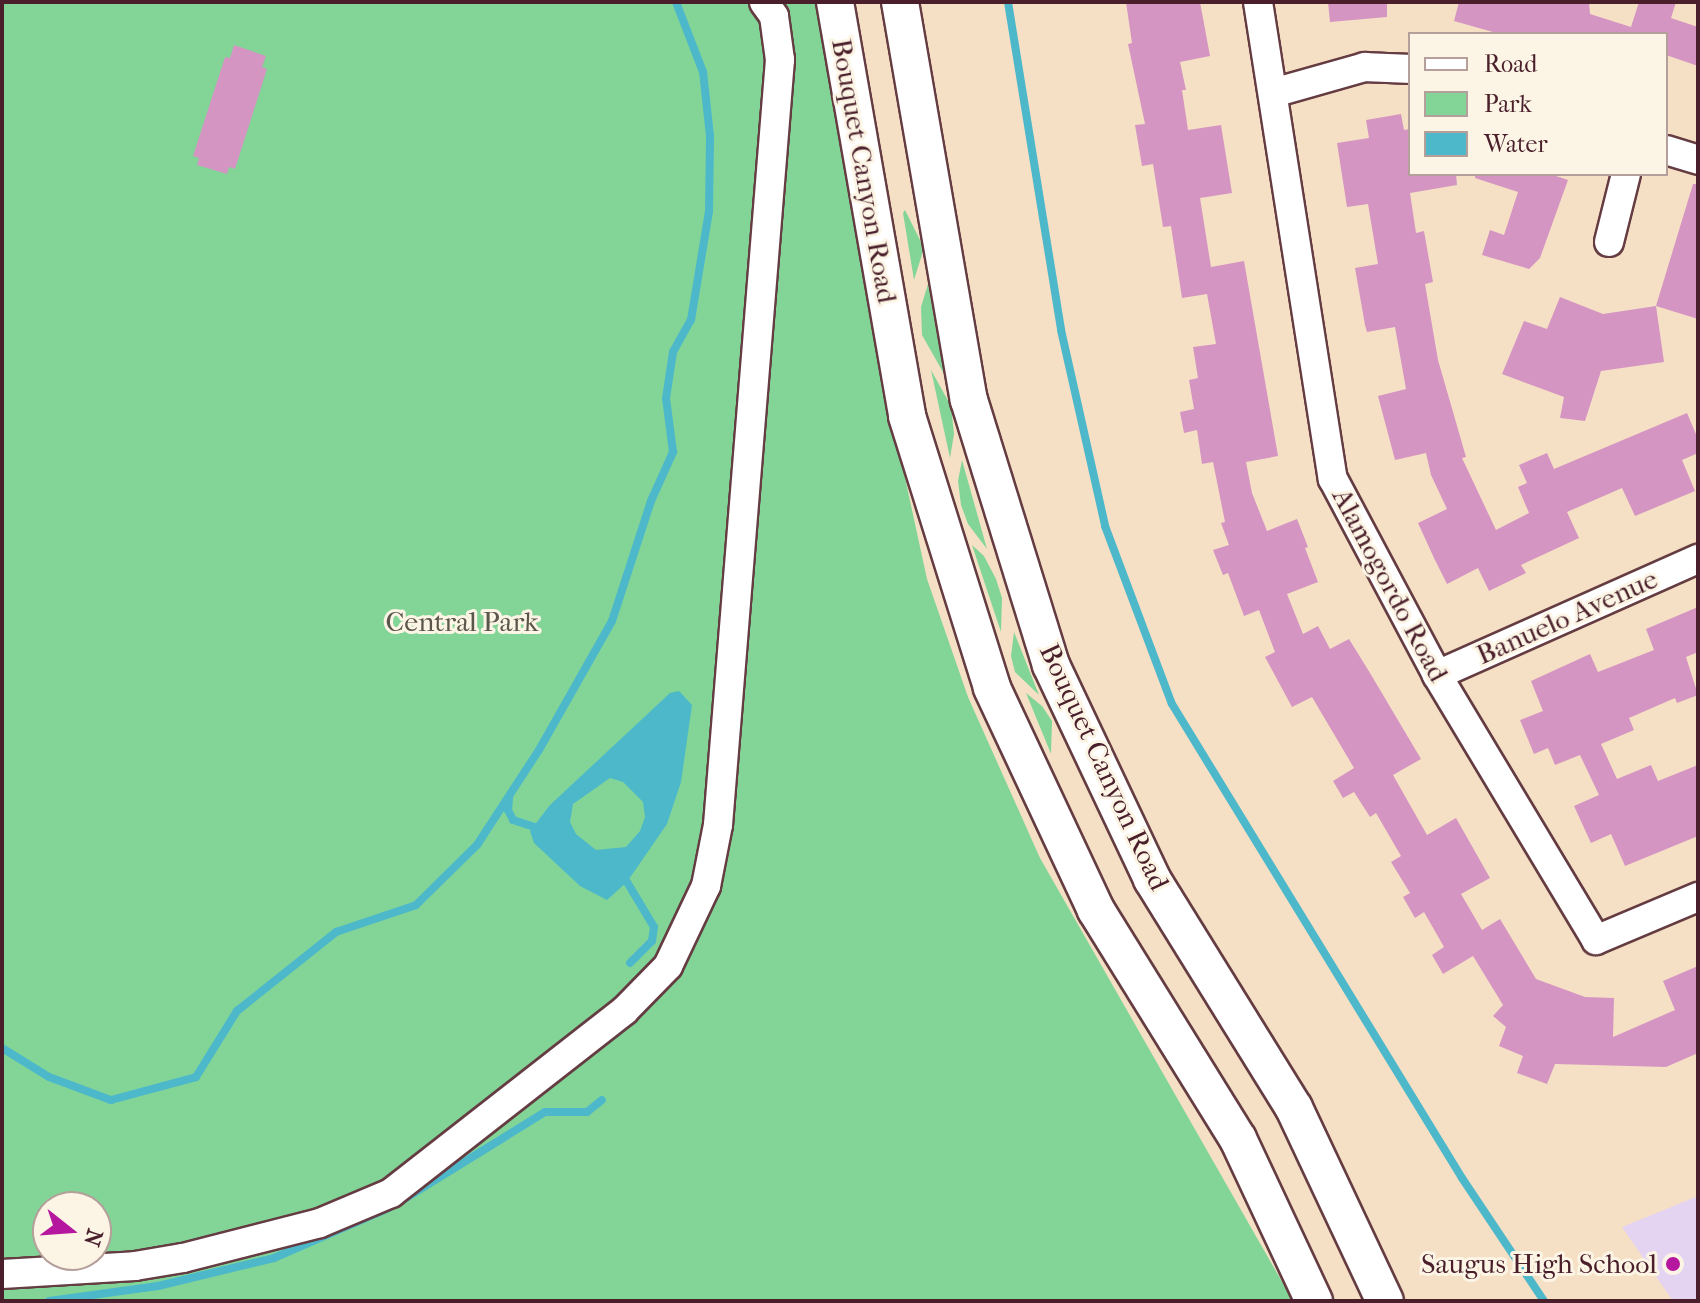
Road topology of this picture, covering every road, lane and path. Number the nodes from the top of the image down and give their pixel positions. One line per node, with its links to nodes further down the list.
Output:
1 (764, 2): 14 (street)
2 (835, 2): 15 (main road, Bouquet Canyon Road)
3 (900, 2): 16 (main road, Bouquet Canyon Road)
4 (1258, 2): 6 (street, Alamogordo Road)
5 (1408, 69): 6 (street)
6 (1273, 93): 12 (street, Alamogordo Road)
7 (1668, 151): 8 (street)
8 (1698, 160)
9 (1626, 176): 10 (street)
10 (1609, 242)
11 (1698, 559): 12 (street, Banuelo Avenue)
12 (1437, 675): 13 (street, Alamogordo Road)
13 (1698, 897)
14 (2, 1274)
15 (1314, 1301)
16 (1385, 1301)

